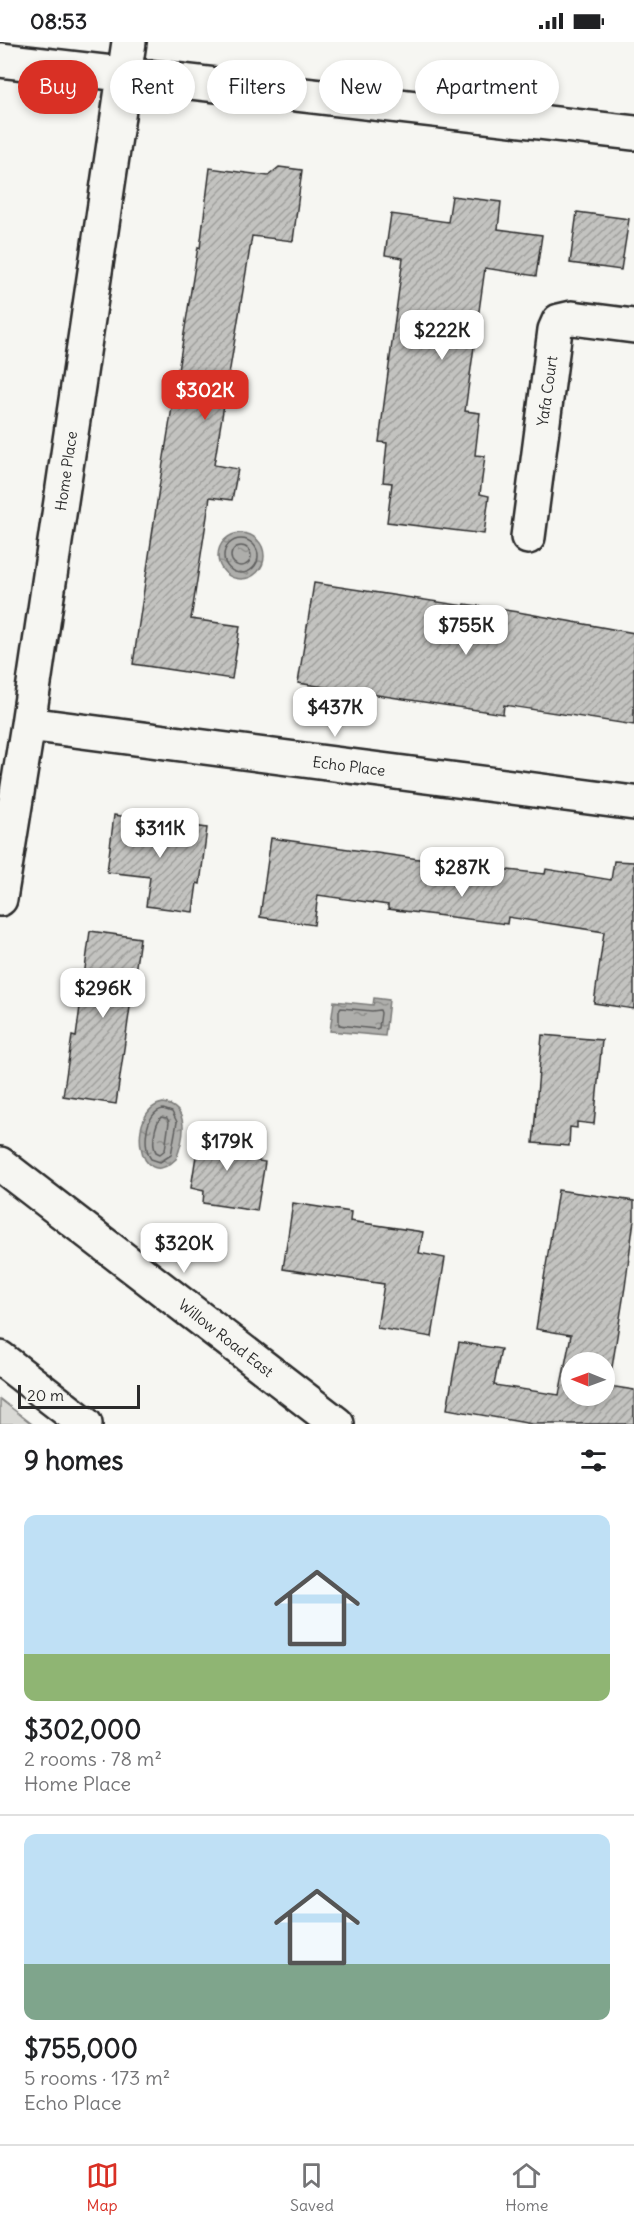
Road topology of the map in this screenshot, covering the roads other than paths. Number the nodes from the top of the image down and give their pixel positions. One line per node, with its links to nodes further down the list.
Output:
1 (129, 42): 3 (main road, Home Place)
2 (0, 60): 4 (main road)
3 (126, 60)
4 (110, 73)
5 (195, 83): 7 (main road)
6 (118, 114): 10 (main road, Home Place)
7 (634, 133)
8 (634, 326): 9 (main road, Yafa Court)
9 (528, 537)
10 (28, 724): 11 (main road, Echo Place); 12 (main road, Home Place)
11 (634, 803)
12 (0, 899)
13 (0, 1164): 16 (main road, Willow Road East)
14 (0, 1358): 15 (main road)
15 (86, 1424)
16 (338, 1424)

